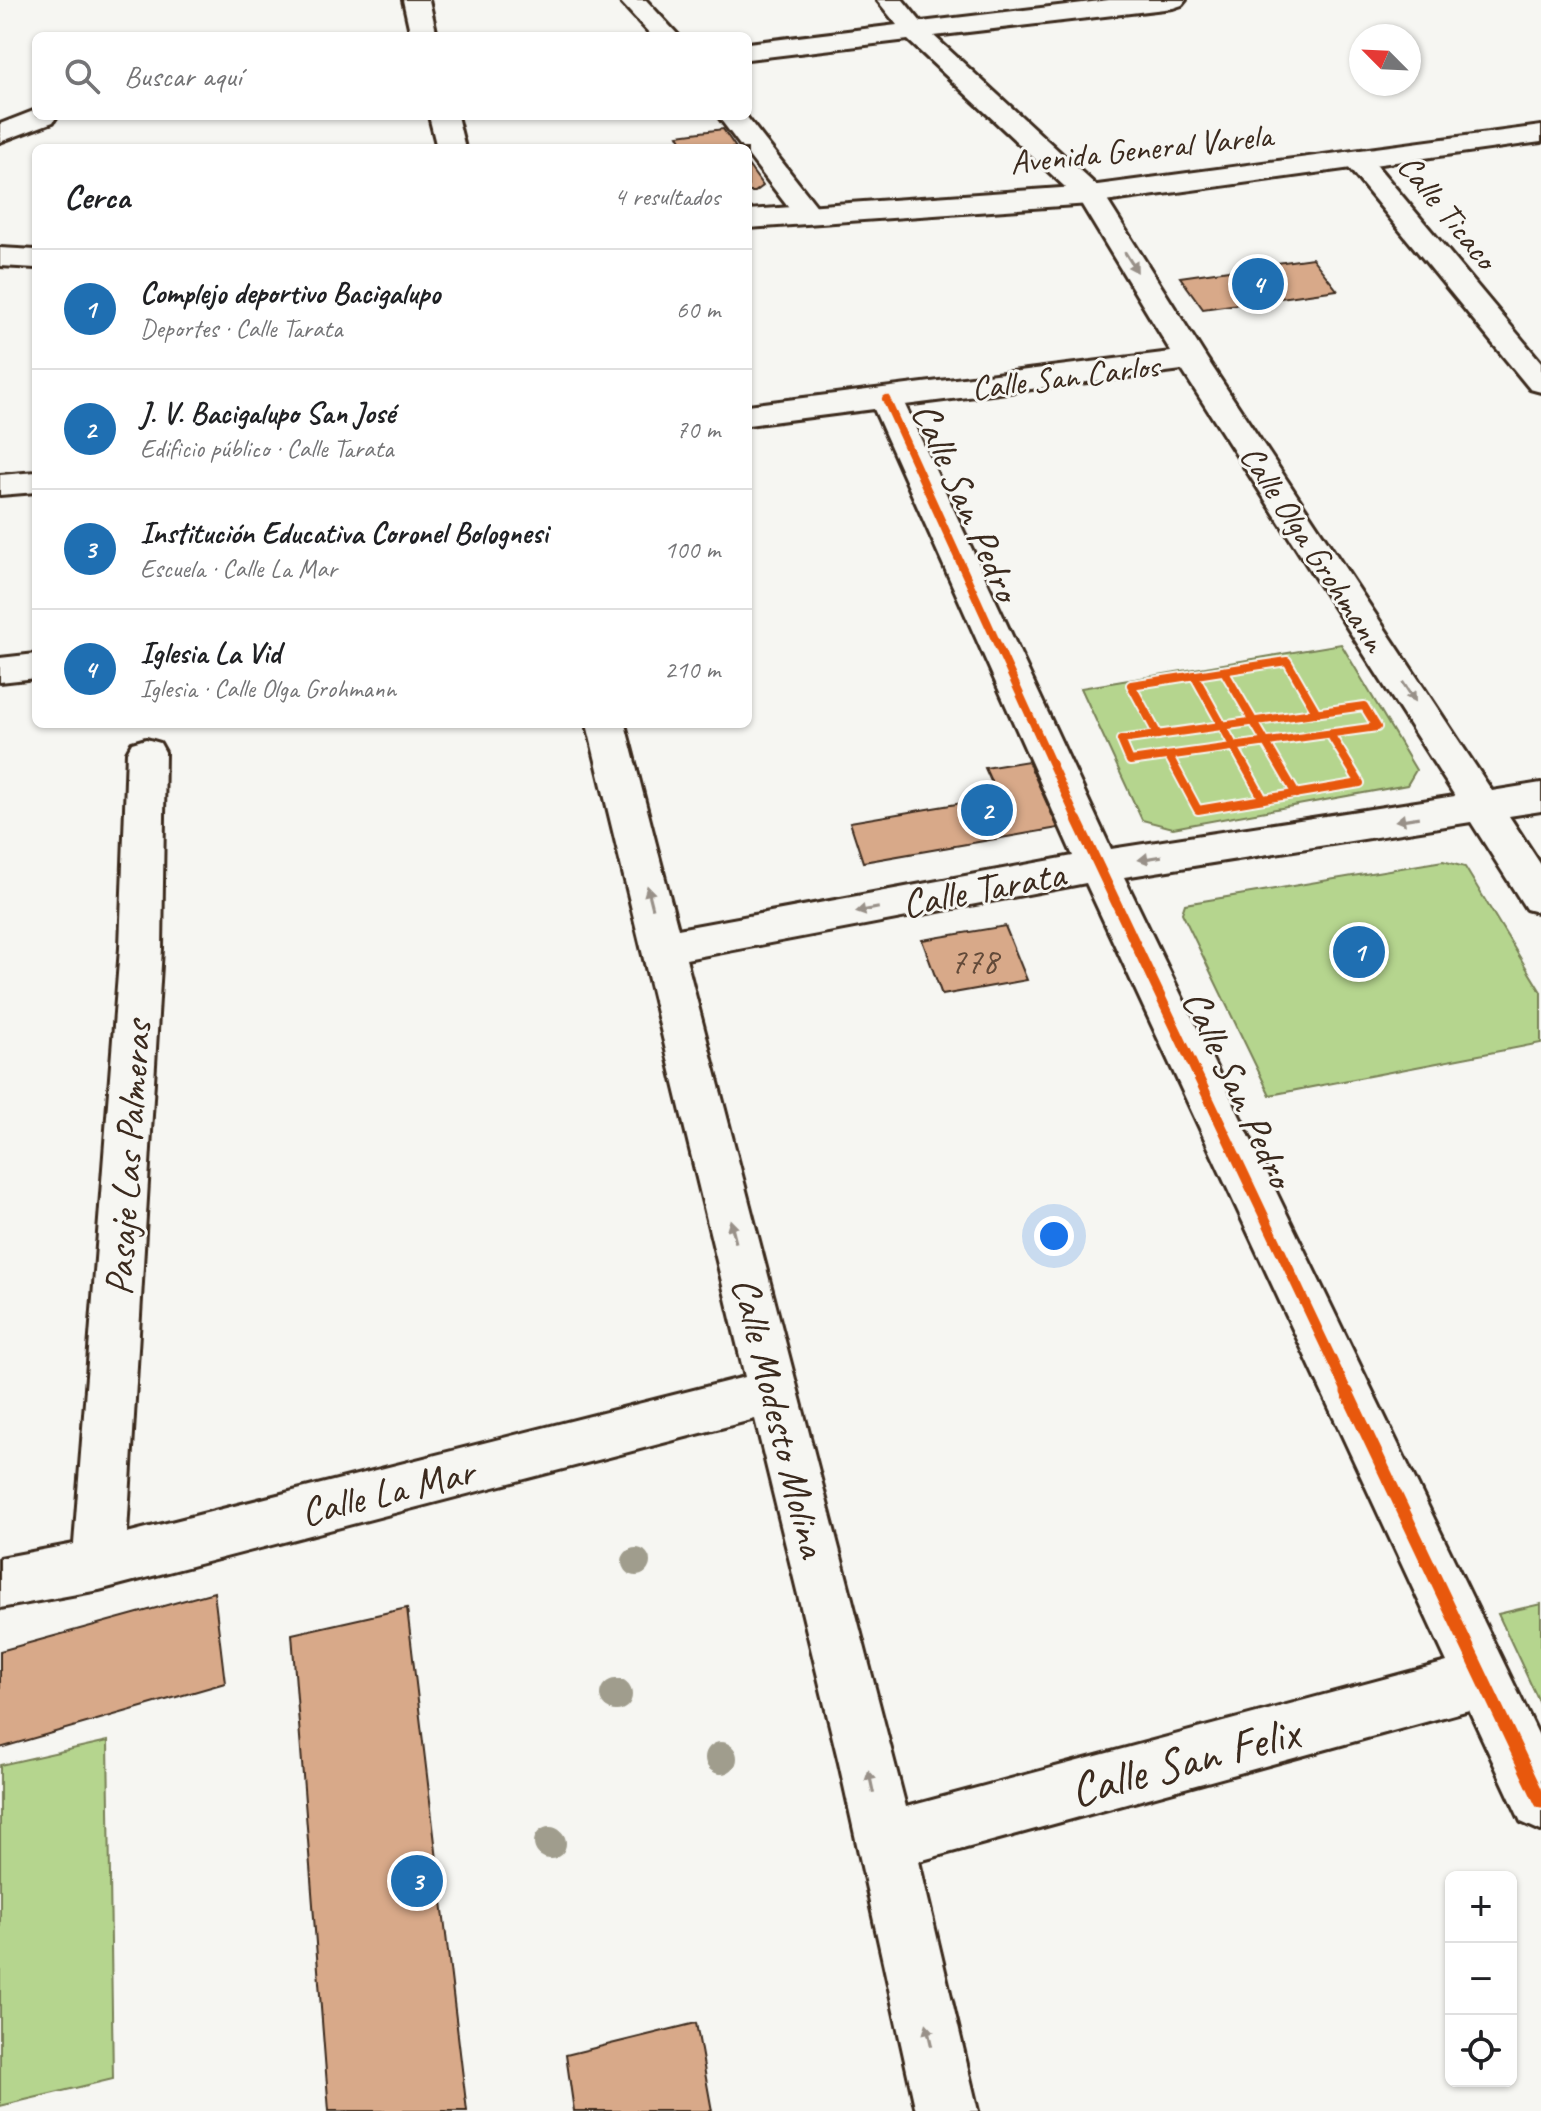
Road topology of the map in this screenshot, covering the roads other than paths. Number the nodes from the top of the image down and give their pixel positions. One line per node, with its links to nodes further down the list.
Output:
1 (416, 0): 5 (street)
2 (632, 0): 6 (street)
3 (890, 0): 7 (street, Calle Olga Grohmann)
4 (1173, 0): 7 (street)
5 (423, 32)
6 (662, 32)
7 (916, 33): 8 (street); 16 (street, Calle Olga Grohmann)
8 (752, 51)
9 (33, 120): 12 (street)
10 (444, 120): 14 (street)
11 (735, 120): 17 (street)
12 (0, 134)
13 (1541, 134): 15 (street, Avenida General Varela)
14 (450, 144)
15 (1358, 161): 16 (street, Avenida General Varela); 22 (street, Calle Ticaco)
16 (1090, 195): 17 (street, Avenida General Varela); 21 (street, Calle Olga Grohmann, one-way to 21)
17 (808, 214): 18 (street, Avenida General Varela)
18 (752, 219)
19 (0, 257): 20 (street)
20 (32, 259)
21 (1191, 359): 23 (street, Calle San Carlos); 32 (street, Calle Olga Grohmann, one-way to 32)
22 (1541, 382)
23 (886, 399): 24 (street, Calle San Carlos); 33 (street, Calle San Pedro)
24 (752, 415)
25 (32, 482): 26 (street)
26 (0, 485)
27 (32, 666): 28 (street)
28 (0, 670)
29 (607, 728): 35 (street, Calle Modesto Molina, one-way to 29)
30 (146, 752): 37 (street, Pasaje Las Palmeras)
31 (1541, 797): 32 (street, Calle Tarata)
32 (1484, 807): 33 (street, Calle Tarata, one-way to 33); 34 (street, Calle Olga Grohmann)
33 (1098, 866): 35 (street, Calle Tarata, one-way to 35); 39 (street, Calle San Pedro)
34 (1541, 898)
35 (663, 948): 36 (street, Calle Modesto Molina, one-way to 35)
36 (773, 1392): 37 (street, Calle La Mar); 41 (street, Calle Modesto Molina, one-way to 36)
37 (99, 1565): 38 (street, Calle La Mar)
38 (0, 1583)
39 (1485, 1679): 40 (street, Calle San Pedro); 41 (street, Calle San Felix)
40 (1541, 1802)
41 (883, 1842): 42 (street, Calle Modesto Molina, one-way to 41)
42 (947, 2111)

